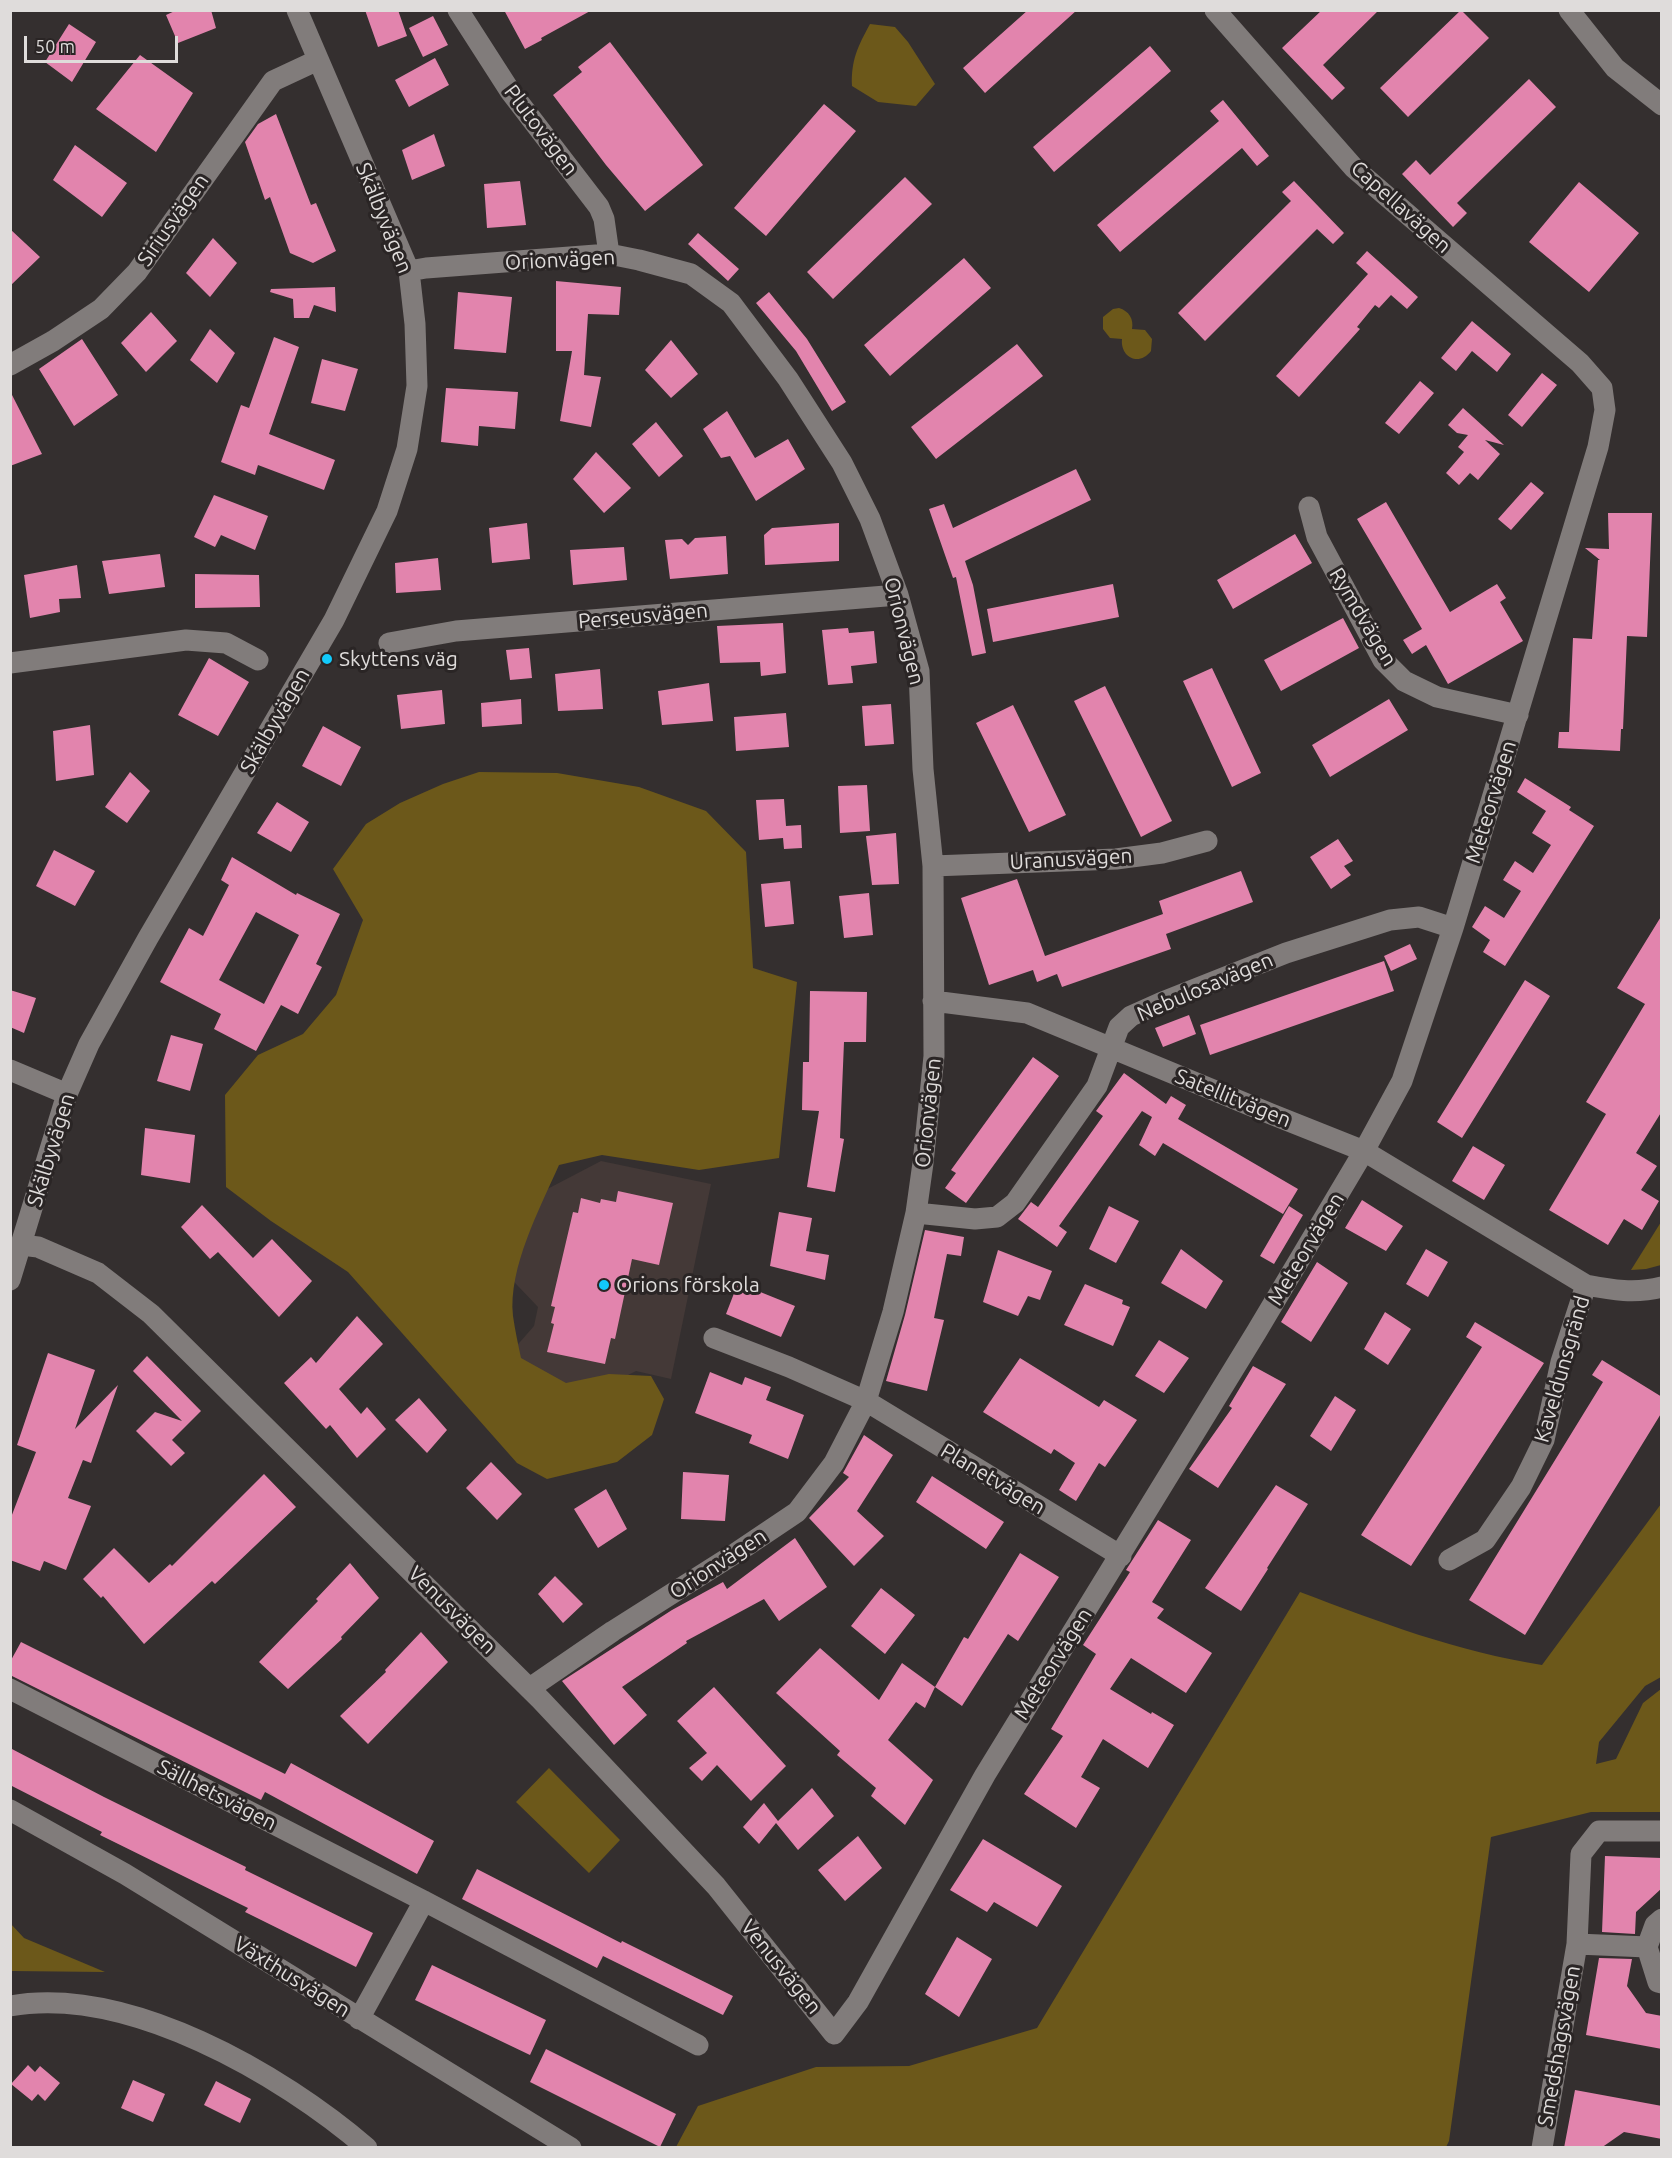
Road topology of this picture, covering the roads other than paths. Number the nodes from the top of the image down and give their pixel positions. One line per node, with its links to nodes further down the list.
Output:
1 (297, 10): 5 (street, Skälbyvägen)
2 (458, 10): 7 (street, Plutovägen)
3 (1569, 10): 6 (street)
4 (1219, 12): 10 (street, Capellavägen)
5 (318, 60): 8 (street, Skälbyvägen); 9 (street, Siriusvägen)
6 (1662, 105)
7 (609, 254): 8 (street, Orionvägen); 12 (street, Orionvägen)
8 (409, 272): 23 (street, Skälbyvägen)
9 (10, 365)
10 (1602, 388): 16 (street, Meteorvägen)
11 (1309, 507): 16 (street, Rymdvägen)
12 (898, 595): 13 (street, Perseusvägen); 18 (street, Orionvägen)
13 (389, 643)
14 (258, 660): 15 (street)
15 (10, 663)
16 (1518, 715): 19 (street, Meteorvägen)
17 (1207, 841): 18 (street, Uranusvägen)
18 (933, 866): 20 (street, Orionvägen)
19 (1453, 928): 21 (street, Nebulosavägen); 24 (street, Meteorvägen)
20 (933, 1001): 21 (street, Satellitvägen); 25 (street, Orionvägen)
21 (1110, 1048): 24 (street, Satellitvägen); 25 (street, Nebulosavägen)
22 (10, 1070): 23 (street)
23 (67, 1094): 26 (street, Skälbyvägen)
24 (1364, 1151): 28 (street, Satellitvägen); 32 (street, Meteorvägen)
25 (916, 1213): 31 (street, Orionvägen)
26 (21, 1245): 27 (street, Skälbyvägen); 34 (street, Venusvägen)
27 (10, 1280)
28 (1586, 1285): 29 (street, Satellitvägen); 33 (street, Kaveldunsgränd)
29 (1662, 1287)
30 (714, 1338): 31 (street)
31 (866, 1401): 32 (street, Planetvägen); 34 (street, Orionvägen)
32 (1121, 1556): 45 (street, Meteorvägen)
33 (1449, 1560)
34 (530, 1688): 45 (street, Venusvägen)
35 (10, 1689): 38 (street, Sällhetsvägen)
36 (10, 1810): 44 (street, Växthusvägen)
37 (1662, 1831): 40 (street, Smedshagsvägen)
38 (424, 1901): 44 (street); 46 (street, Sällhetsvägen)
39 (1662, 1919): 41 (street)
40 (1577, 1944): 41 (street, Smedshagsvägen); 49 (street, Smedshagsvägen)
41 (1647, 1947): 42 (street)
42 (1662, 1983)
43 (10, 2006): 47 (street)
44 (359, 2019): 48 (street, Växthusvägen)
45 (834, 2034)
46 (698, 2045)
47 (367, 2148)
48 (571, 2148)
49 (1542, 2148)

